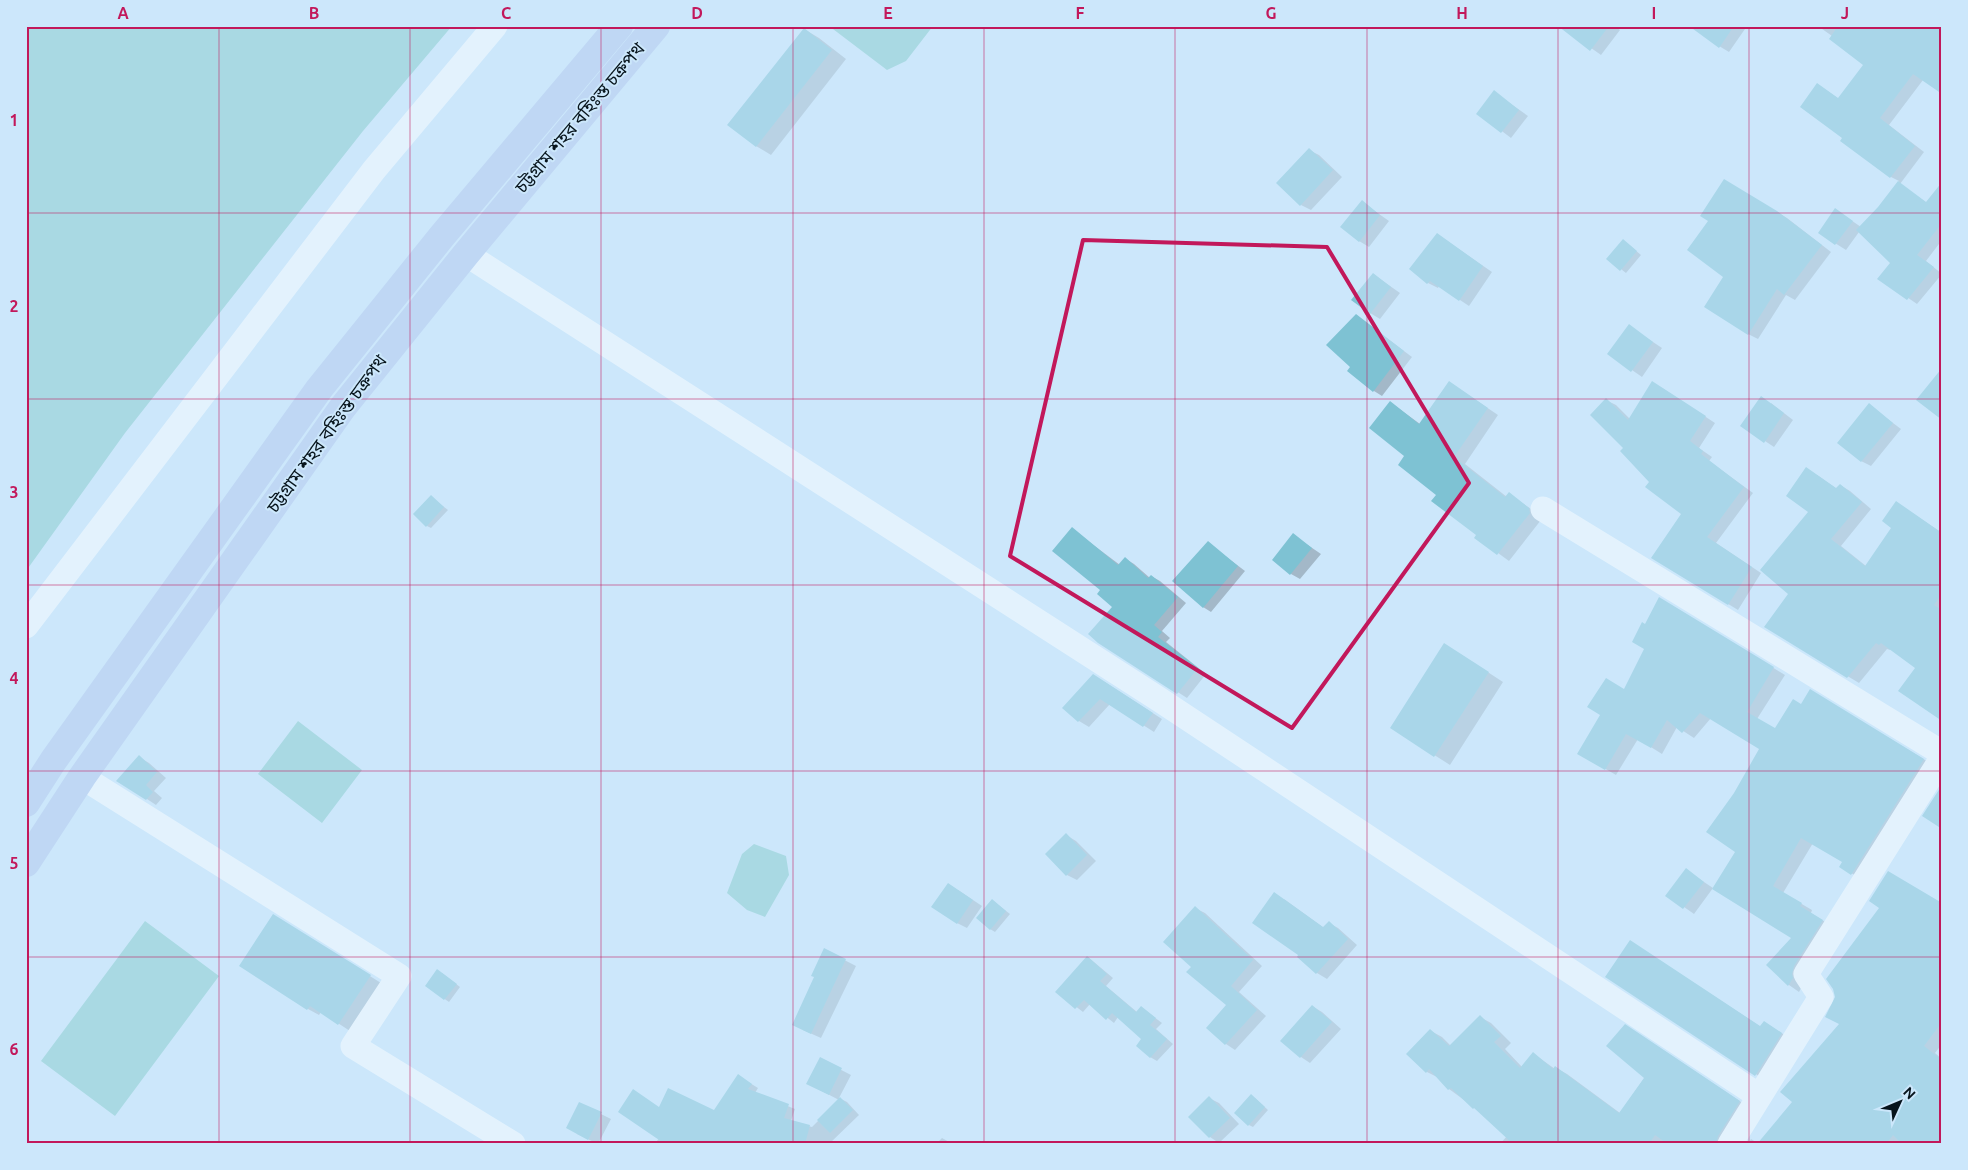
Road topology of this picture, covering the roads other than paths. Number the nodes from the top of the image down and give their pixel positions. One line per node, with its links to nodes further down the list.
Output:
1 (495, 26): 6 (street)
2 (619, 26): 10 (main road, চট্টগ্রাম শহর বহিঃস্ত চক্রপথ)
3 (656, 26): 4 (main road, চট্টগ্রাম শহর বহিঃস্ত চক্রপথ)
4 (466, 254): 9 (main road, চট্টগ্রাম শহর বহিঃস্ত চক্রপথ); 12 (street)
5 (1543, 509): 7 (street)
6 (26, 626)
7 (1942, 753)
8 (1942, 758): 12 (street)
9 (82, 777): 11 (main road, চট্টগ্রাম শহর বহিঃস্ত চক্রপথ); 13 (street)
10 (26, 803)
11 (26, 863)
12 (1759, 1096): 14 (street)
13 (512, 1144)
14 (1730, 1144)

